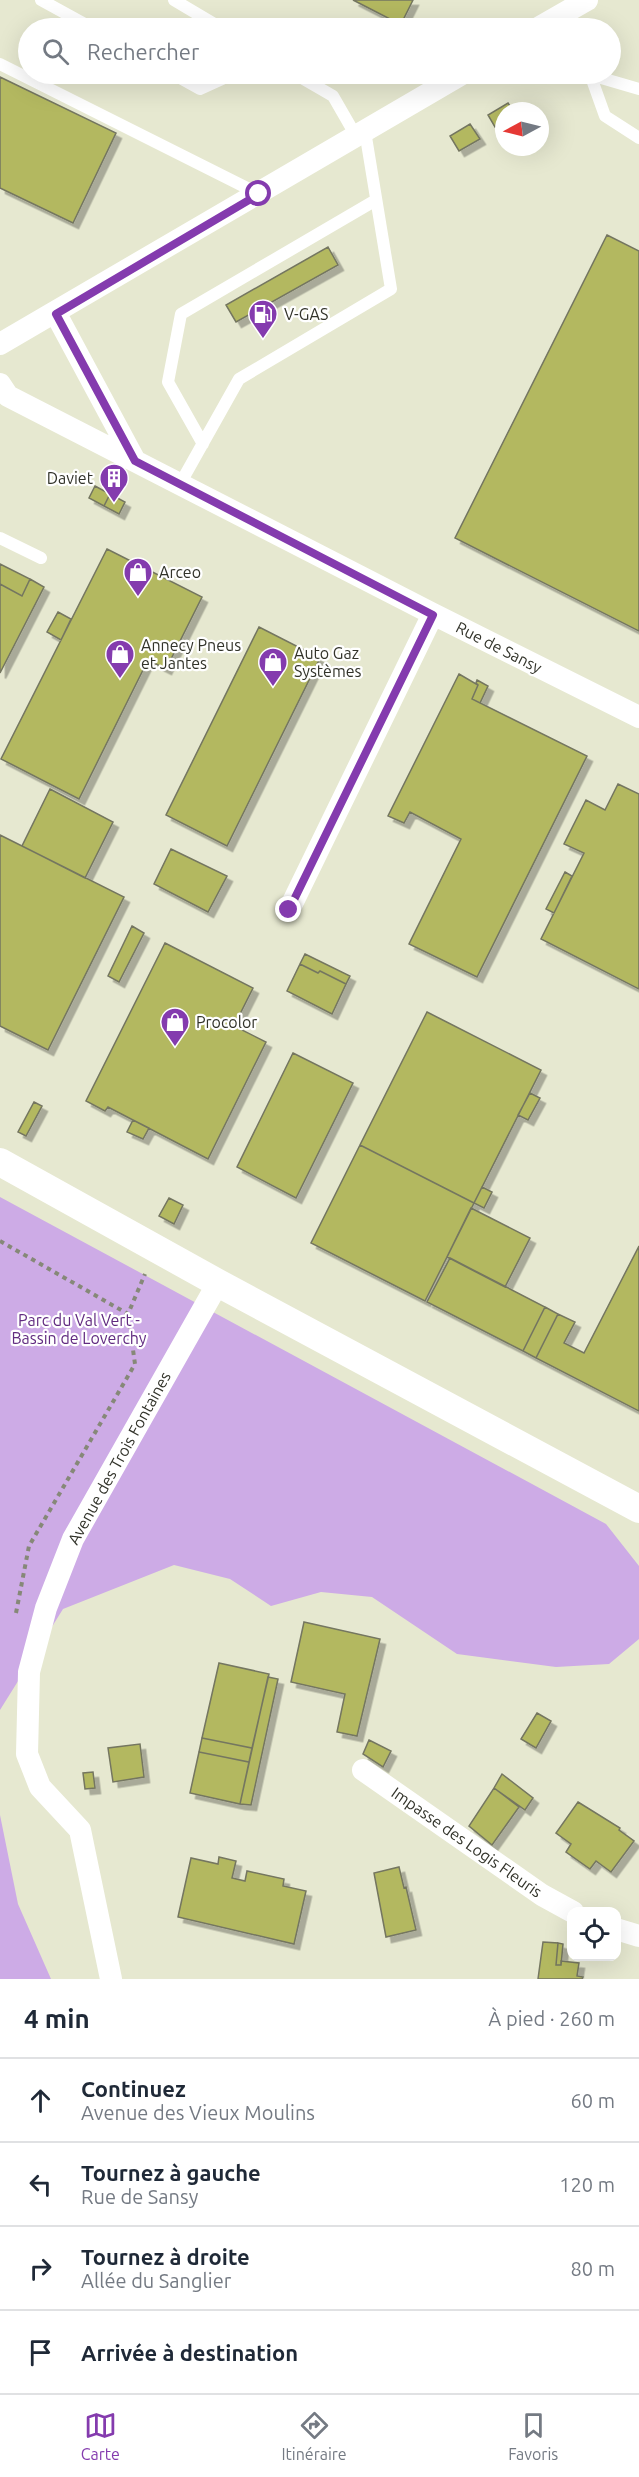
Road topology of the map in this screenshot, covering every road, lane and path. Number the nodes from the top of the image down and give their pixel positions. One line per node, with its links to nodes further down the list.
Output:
1 (41, 0): 4 (lane)
2 (174, 0): 5 (lane)
3 (579, 2): 6 (street)
4 (74, 18)
5 (204, 18)
6 (560, 18)
7 (0, 64): 8 (lane)
8 (18, 73)
9 (621, 83): 16 (lane)
10 (40, 84): 19 (lane)
11 (192, 84): 12 (lane)
12 (212, 84)
13 (312, 84): 17 (lane)
14 (445, 84): 17 (street)
15 (594, 84): 18 (lane)
16 (639, 89)
17 (360, 134): 19 (street); 20 (lane)
18 (639, 138)
19 (259, 194): 21 (street)
20 (376, 200): 24 (lane); 24 (lane)
21 (56, 314): 22 (street); 25 (street)
22 (0, 344)
23 (0, 384): 25 (street, Rue de Sansy)
24 (202, 444): 26 (lane)
25 (135, 461): 26 (street, Rue de Sansy)
26 (180, 484): 29 (street, Rue de Sansy)
27 (0, 538): 28 (lane)
28 (41, 558)
29 (433, 615): 30 (street, Rue de Sansy); 31 (street)
30 (639, 717)
31 (289, 910)
32 (0, 1162): 34 (street)
33 (0, 1242): 36 (path)
34 (156, 1248): 35 (street); 36 (path)
35 (218, 1283): 37 (street); 43 (street, Avenue des Trois Fontaines)
36 (128, 1314): 38 (path)
37 (639, 1509)
38 (15, 1615)
39 (363, 1770): 40 (street, Impasse des Logis Fleuris)
40 (567, 1908)
41 (621, 1931): 42 (street)
42 (639, 1936)
43 (111, 1979)

